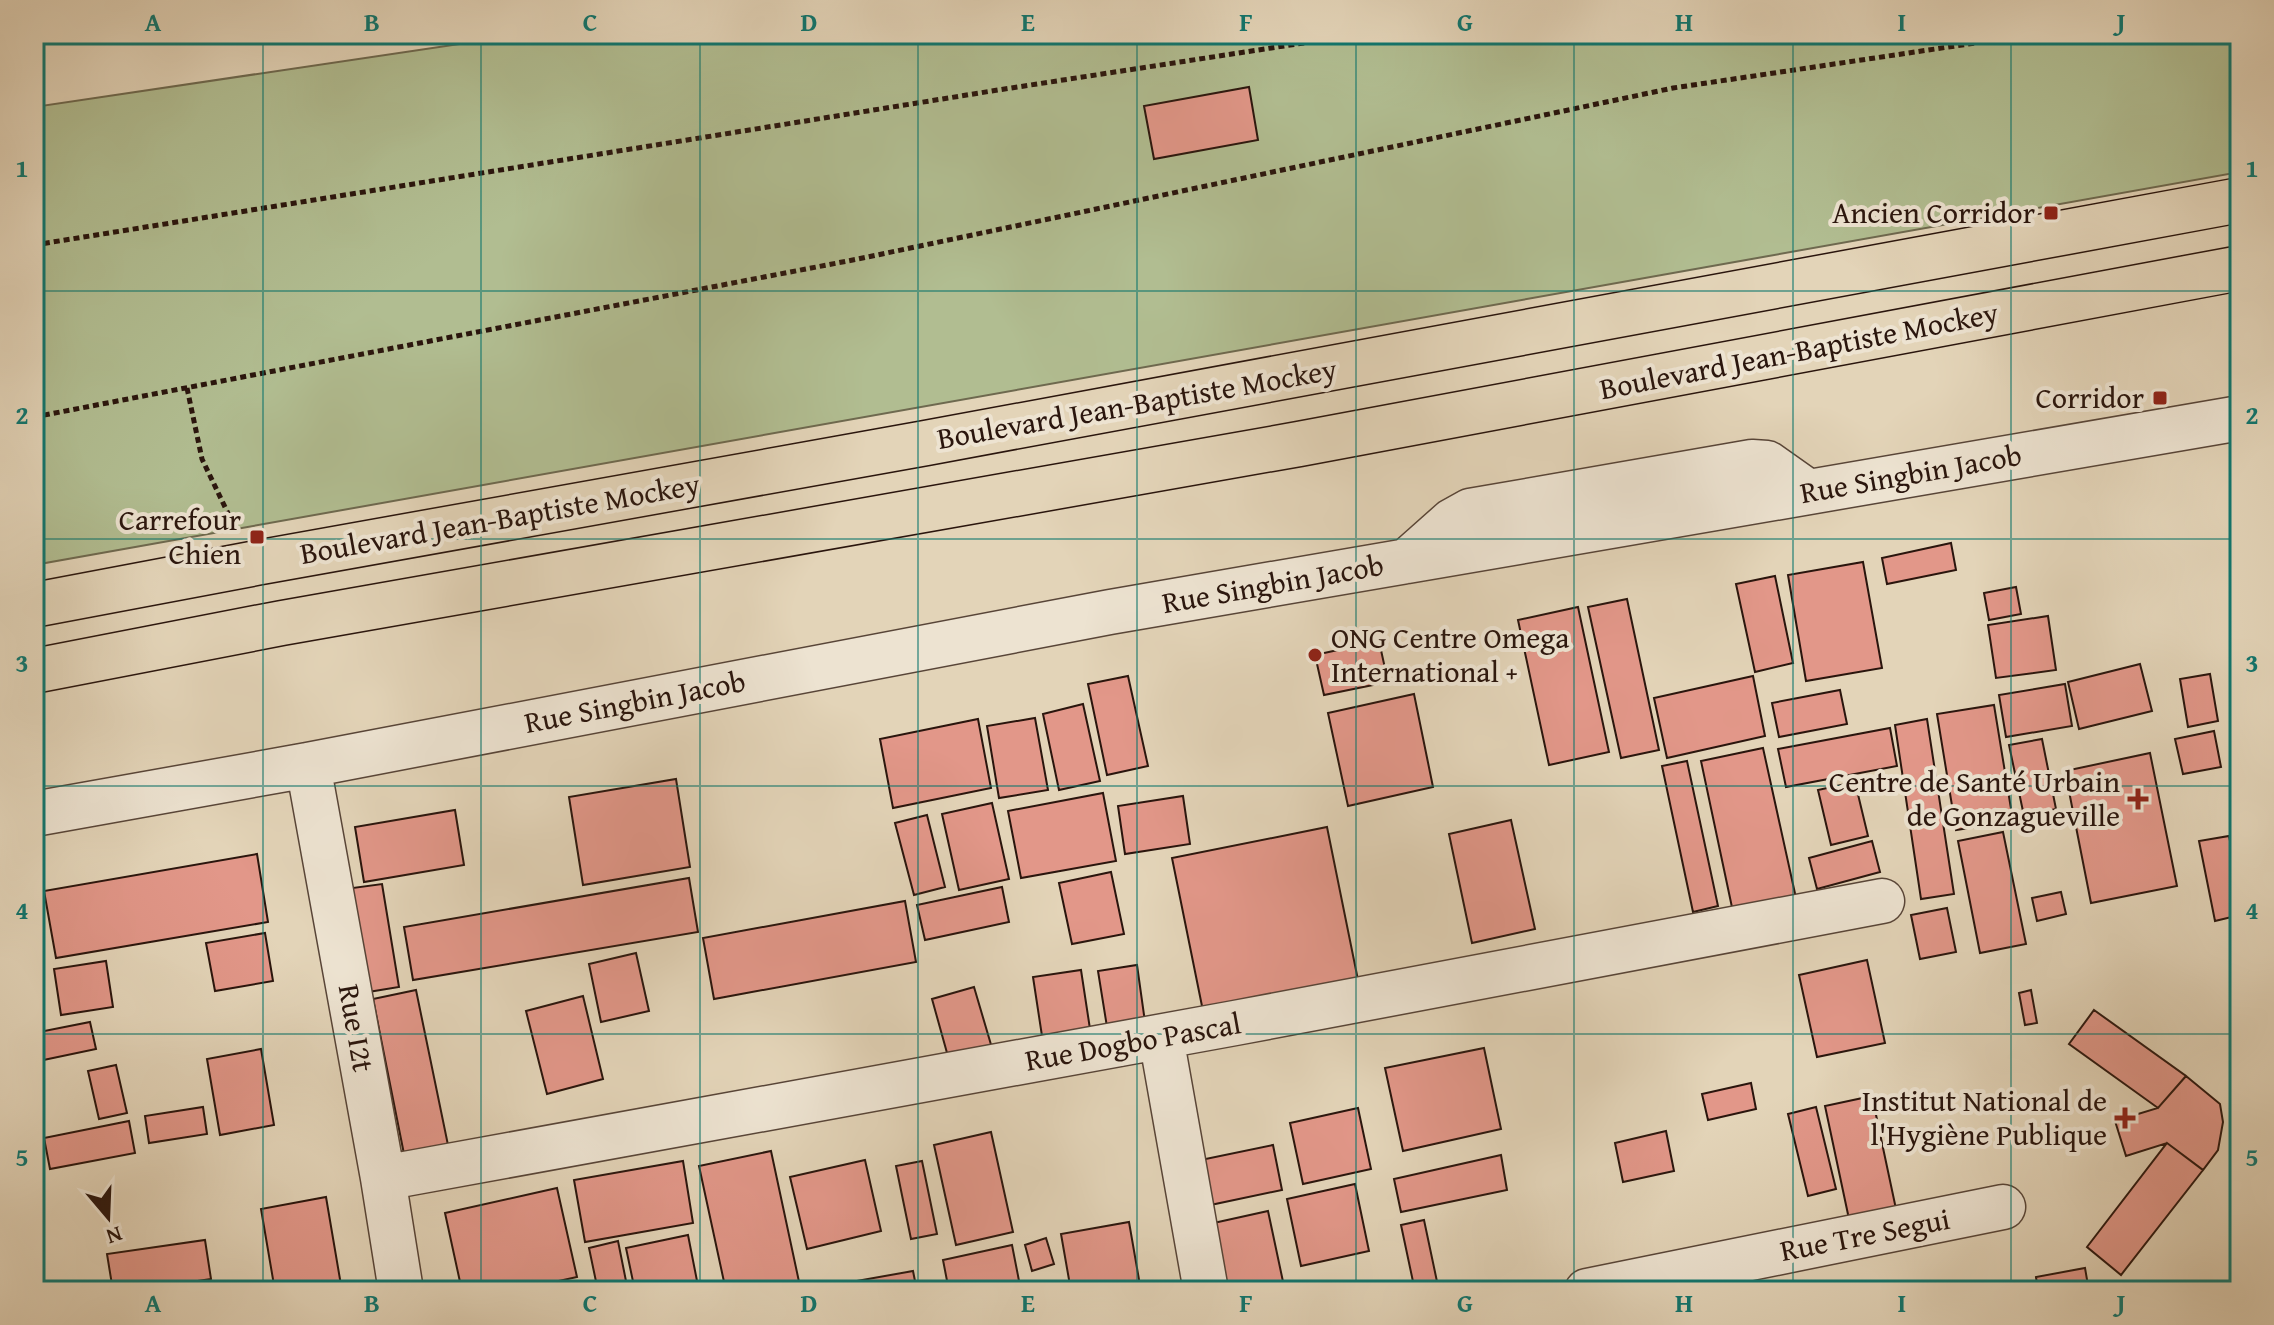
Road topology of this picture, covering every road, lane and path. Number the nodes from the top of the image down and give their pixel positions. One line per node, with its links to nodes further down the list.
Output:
1 (1362, 34): 6 (path)
2 (2036, 34): 8 (path)
3 (2240, 55): 4 (path)
4 (2240, 171)
5 (2240, 200): 11 (highway, Boulevard Jean-Baptiste Mockey)
6 (34, 245)
7 (2240, 268): 13 (highway, Boulevard Jean-Baptiste Mockey)
8 (187, 388): 9 (path); 11 (path)
9 (34, 417)
10 (2240, 418): 14 (street, Rue Singbin Jacob)
11 (256, 563): 12 (highway, Boulevard Jean-Baptiste Mockey)
12 (34, 605)
13 (34, 671)
14 (308, 765): 15 (street, Rue Singbin Jacob); 18 (street, Rue I2t)
15 (34, 814)
16 (1882, 901): 17 (street, Rue Dogbo Pascal)
17 (1161, 1037): 18 (street, Rue Dogbo Pascal); 21 (street)
18 (383, 1178): 20 (street, Rue I2t)
19 (2003, 1207): 22 (street, Rue Tre Segui)
20 (401, 1291)
21 (1206, 1291)
22 (1587, 1291)

